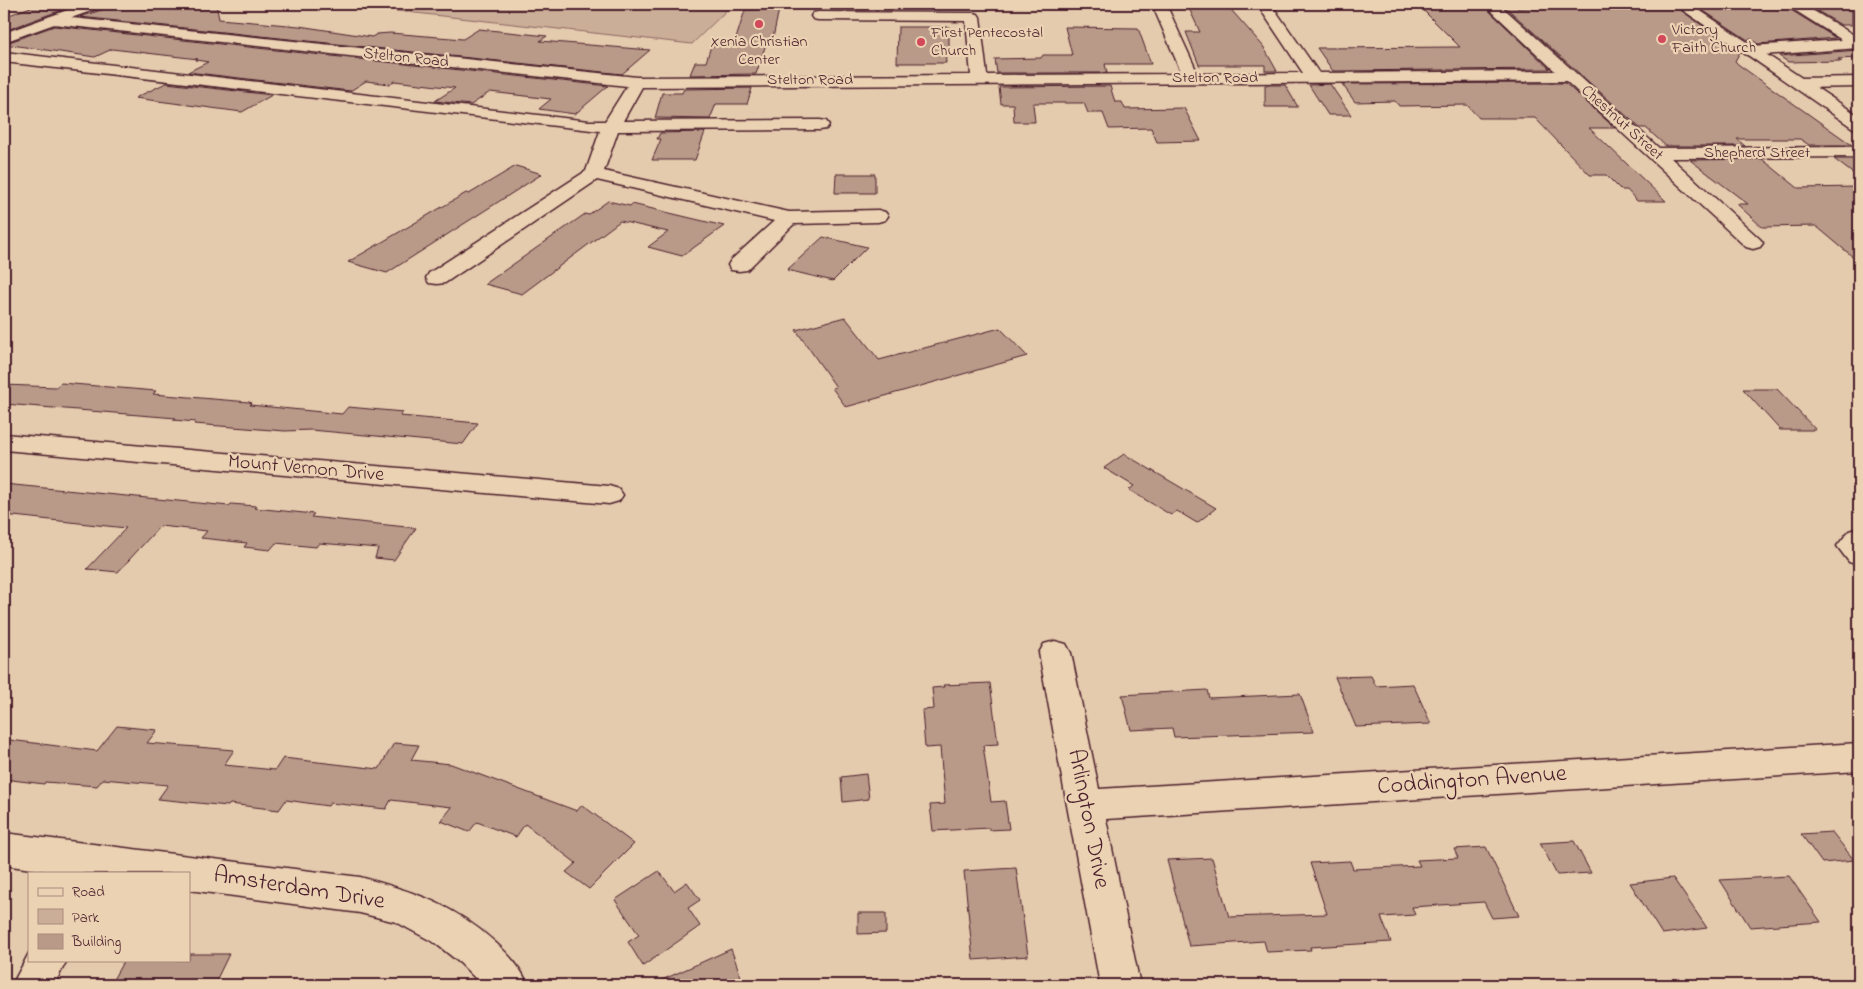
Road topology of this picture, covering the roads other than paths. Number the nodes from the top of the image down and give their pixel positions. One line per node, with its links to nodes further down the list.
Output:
1 (94, 4): 8 (main road)
2 (1159, 4): 15 (main road)
3 (1264, 4): 14 (main road)
4 (1491, 4): 13 (main road, Chestnut Street)
5 (1681, 4): 11 (main road)
6 (1792, 4): 10 (main road)
7 (818, 16): 16 (main road)
8 (53, 20): 9 (main road); 17 (main road, Stelton Road)
9 (4, 38)
10 (1859, 44): 11 (main road)
11 (1750, 51): 19 (main road)
12 (4, 57): 22 (main road)
13 (1570, 76): 14 (main road, Stelton Road); 24 (main road, Chestnut Street)
14 (1314, 77): 15 (main road, Stelton Road)
15 (1192, 78): 16 (main road, Stelton Road)
16 (979, 79): 17 (main road, Stelton Road)
17 (637, 82): 22 (main road)
18 (1859, 82): 19 (main road)
19 (1799, 83): 20 (main road)
20 (1856, 119)
21 (820, 125): 22 (main road)
22 (611, 126): 25 (main road)
23 (1859, 152): 24 (main road, Shepherd Street)
24 (1655, 154): 28 (main road, Chestnut Street)
25 (594, 174): 27 (main road); 30 (main road)
26 (878, 216): 27 (main road)
27 (789, 218): 29 (main road)
28 (1753, 244)
29 (738, 265)
30 (436, 278)
31 (4, 442): 32 (main road, Mount Vernon Drive)
32 (609, 495)
33 (1859, 538): 34 (main road)
34 (1859, 555)
35 (1055, 653): 37 (main road, Arlington Drive)
36 (1859, 757): 37 (main road, Coddington Avenue)
37 (1085, 805): 45 (main road, Arlington Drive)
38 (4, 849): 39 (main road, Amsterdam Drive)
39 (103, 867): 40 (main road, Amsterdam Drive)
40 (149, 872)
41 (190, 876): 44 (main road, Amsterdam Drive)
42 (46, 962): 43 (main road)
43 (32, 985)
44 (508, 985)
45 (1120, 985)

